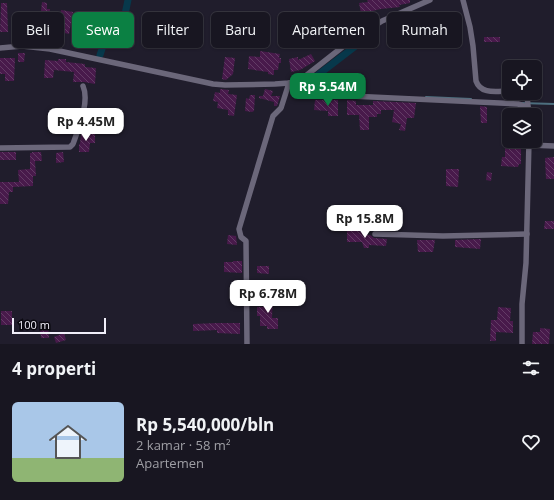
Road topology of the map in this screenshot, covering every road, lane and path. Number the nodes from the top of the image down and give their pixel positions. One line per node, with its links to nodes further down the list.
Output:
1 (430, 0): 4 (street)
2 (463, 0): 7 (street)
3 (0, 48): 5 (street)
4 (303, 78): 5 (street); 9 (street)
5 (289, 83): 16 (street)
6 (83, 86): 12 (street)
7 (502, 91)
8 (528, 100): 9 (street)
9 (528, 106)
10 (542, 145): 11 (street)
11 (554, 146)
12 (0, 148)
13 (529, 148): 15 (street)
14 (375, 234): 15 (street)
15 (527, 234): 17 (street)
16 (247, 344)
17 (522, 344)

